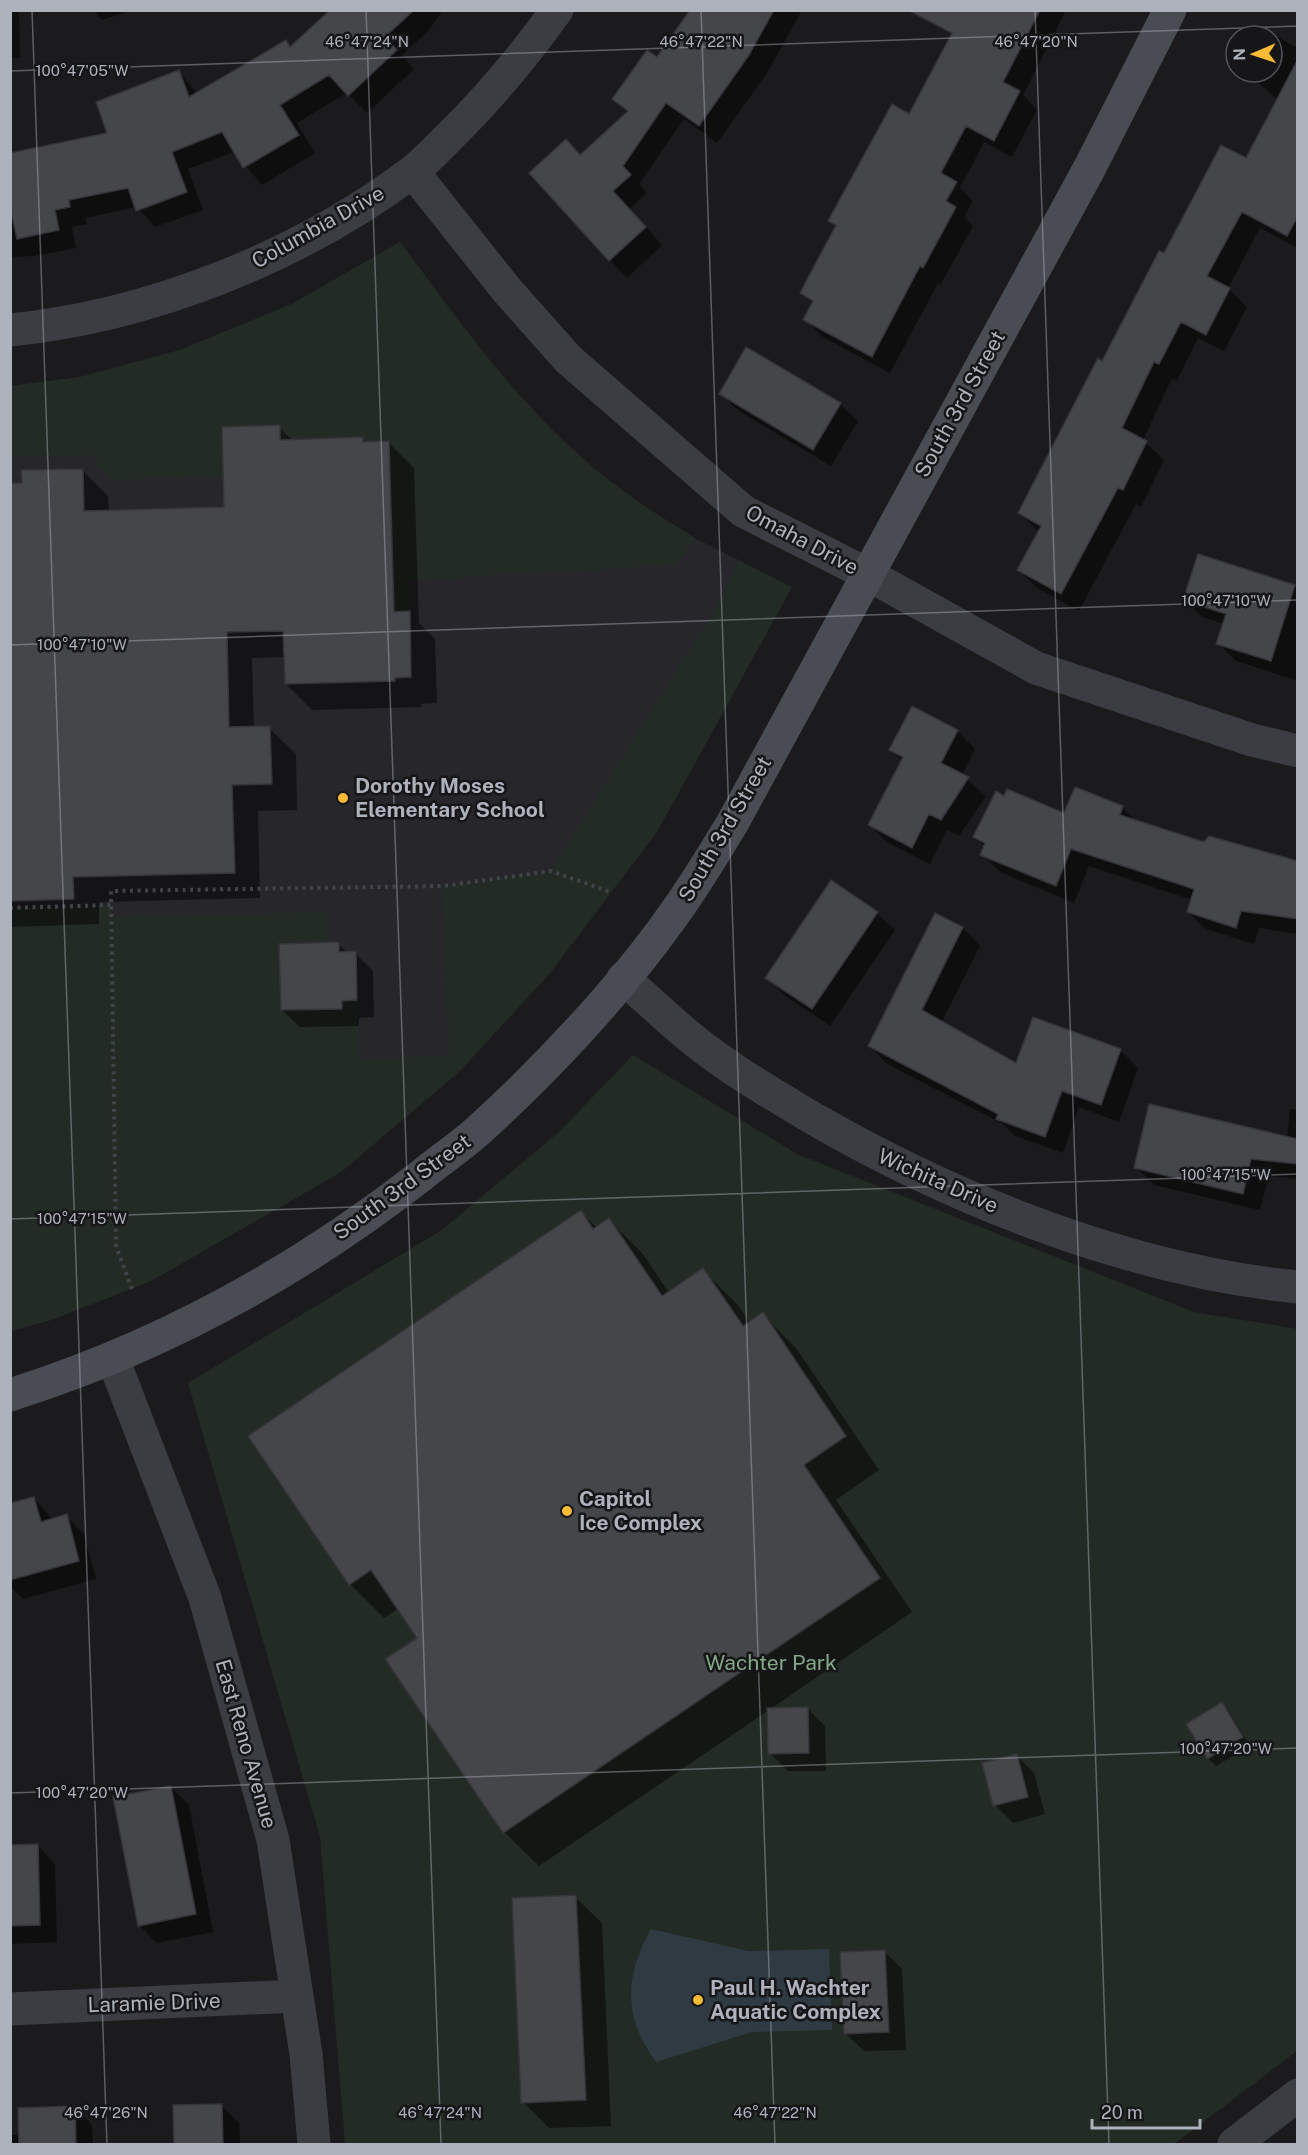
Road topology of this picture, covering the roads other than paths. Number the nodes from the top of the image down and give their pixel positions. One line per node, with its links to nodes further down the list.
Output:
1 (557, 10): 3 (street, Columbia Drive)
2 (1170, 10): 5 (street, South 3rd Street)
3 (413, 172): 4 (street, Columbia Drive); 5 (street, Omaha Drive)
4 (10, 330)
5 (867, 574): 6 (street, Omaha Drive); 7 (street, South 3rd Street)
6 (1298, 751)
7 (623, 978): 8 (street, Wichita Drive); 9 (street, South 3rd Street)
8 (1298, 1287)
9 (113, 1359): 10 (street, South 3rd Street); 11 (street, East Reno Avenue)
10 (10, 1395)
11 (297, 1996): 12 (street, Laramie Drive); 14 (street, East Reno Avenue)
12 (10, 2008)
13 (1298, 2095): 15 (street)
14 (314, 2145)
15 (1234, 2145)

